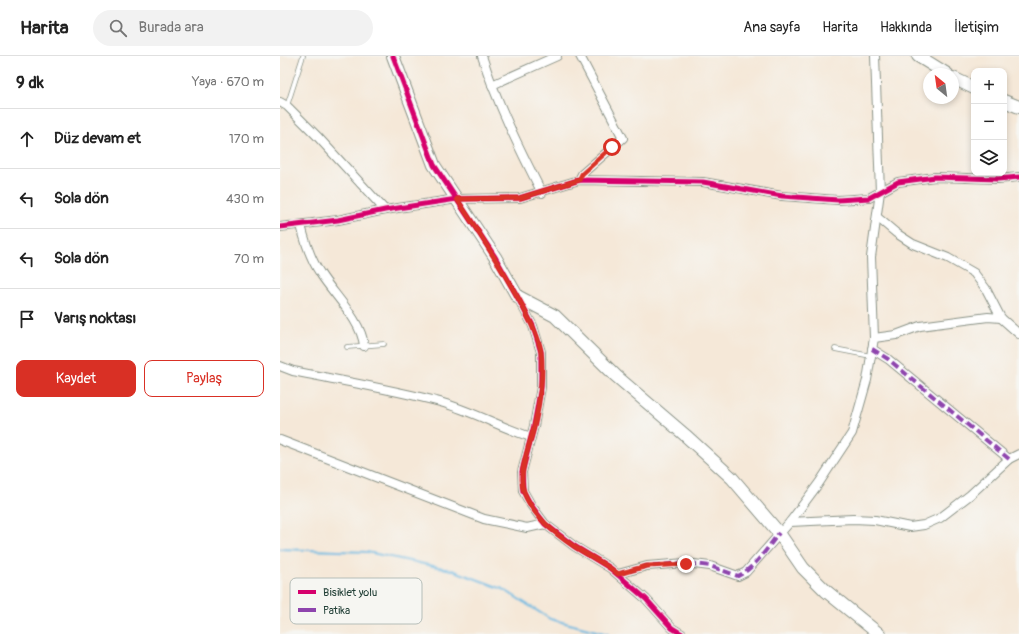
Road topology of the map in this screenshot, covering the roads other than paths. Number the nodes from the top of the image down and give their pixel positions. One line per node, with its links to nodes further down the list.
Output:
1 (303, 56): 13 (lane)
2 (393, 56): 19 (street)
3 (482, 56): 10 (street)
4 (557, 56): 10 (street)
5 (580, 56): 16 (street)
6 (875, 56): 18 (street)
7 (918, 56): 8 (street)
8 (937, 68)
9 (959, 81): 11 (street)
10 (492, 85): 17 (street)
11 (971, 87)
12 (1007, 102): 14 (street)
13 (284, 104): 20 (street)
14 (1019, 107)
15 (1019, 177): 18 (street)
16 (579, 180): 17 (street); 18 (street)
17 (542, 192): 19 (street)
18 (880, 192): 21 (street)
19 (457, 199): 20 (street); 24 (street)
20 (385, 210): 22 (street)
21 (877, 217): 25 (street); 27 (street)
22 (301, 225): 23 (street); 29 (street)
23 (280, 228)
24 (517, 296): 34 (street); 40 (street)
25 (1000, 318): 26 (street); 27 (street)
26 (1019, 334)
27 (874, 338): 32 (street)
28 (384, 344): 29 (lane)
29 (364, 346): 30 (lane)
30 (347, 347)
31 (835, 349): 32 (lane)
32 (871, 352): 37 (street); 38 (street)
33 (280, 366): 34 (street)
34 (531, 437): 39 (street)
35 (280, 440): 39 (street)
36 (1019, 454): 37 (street)
37 (1009, 459): 38 (street)
38 (790, 522): 40 (street)
39 (545, 524): 41 (street)
40 (779, 534): 41 (street); 43 (street)
41 (618, 574): 42 (street)
42 (682, 634)
43 (879, 634)

